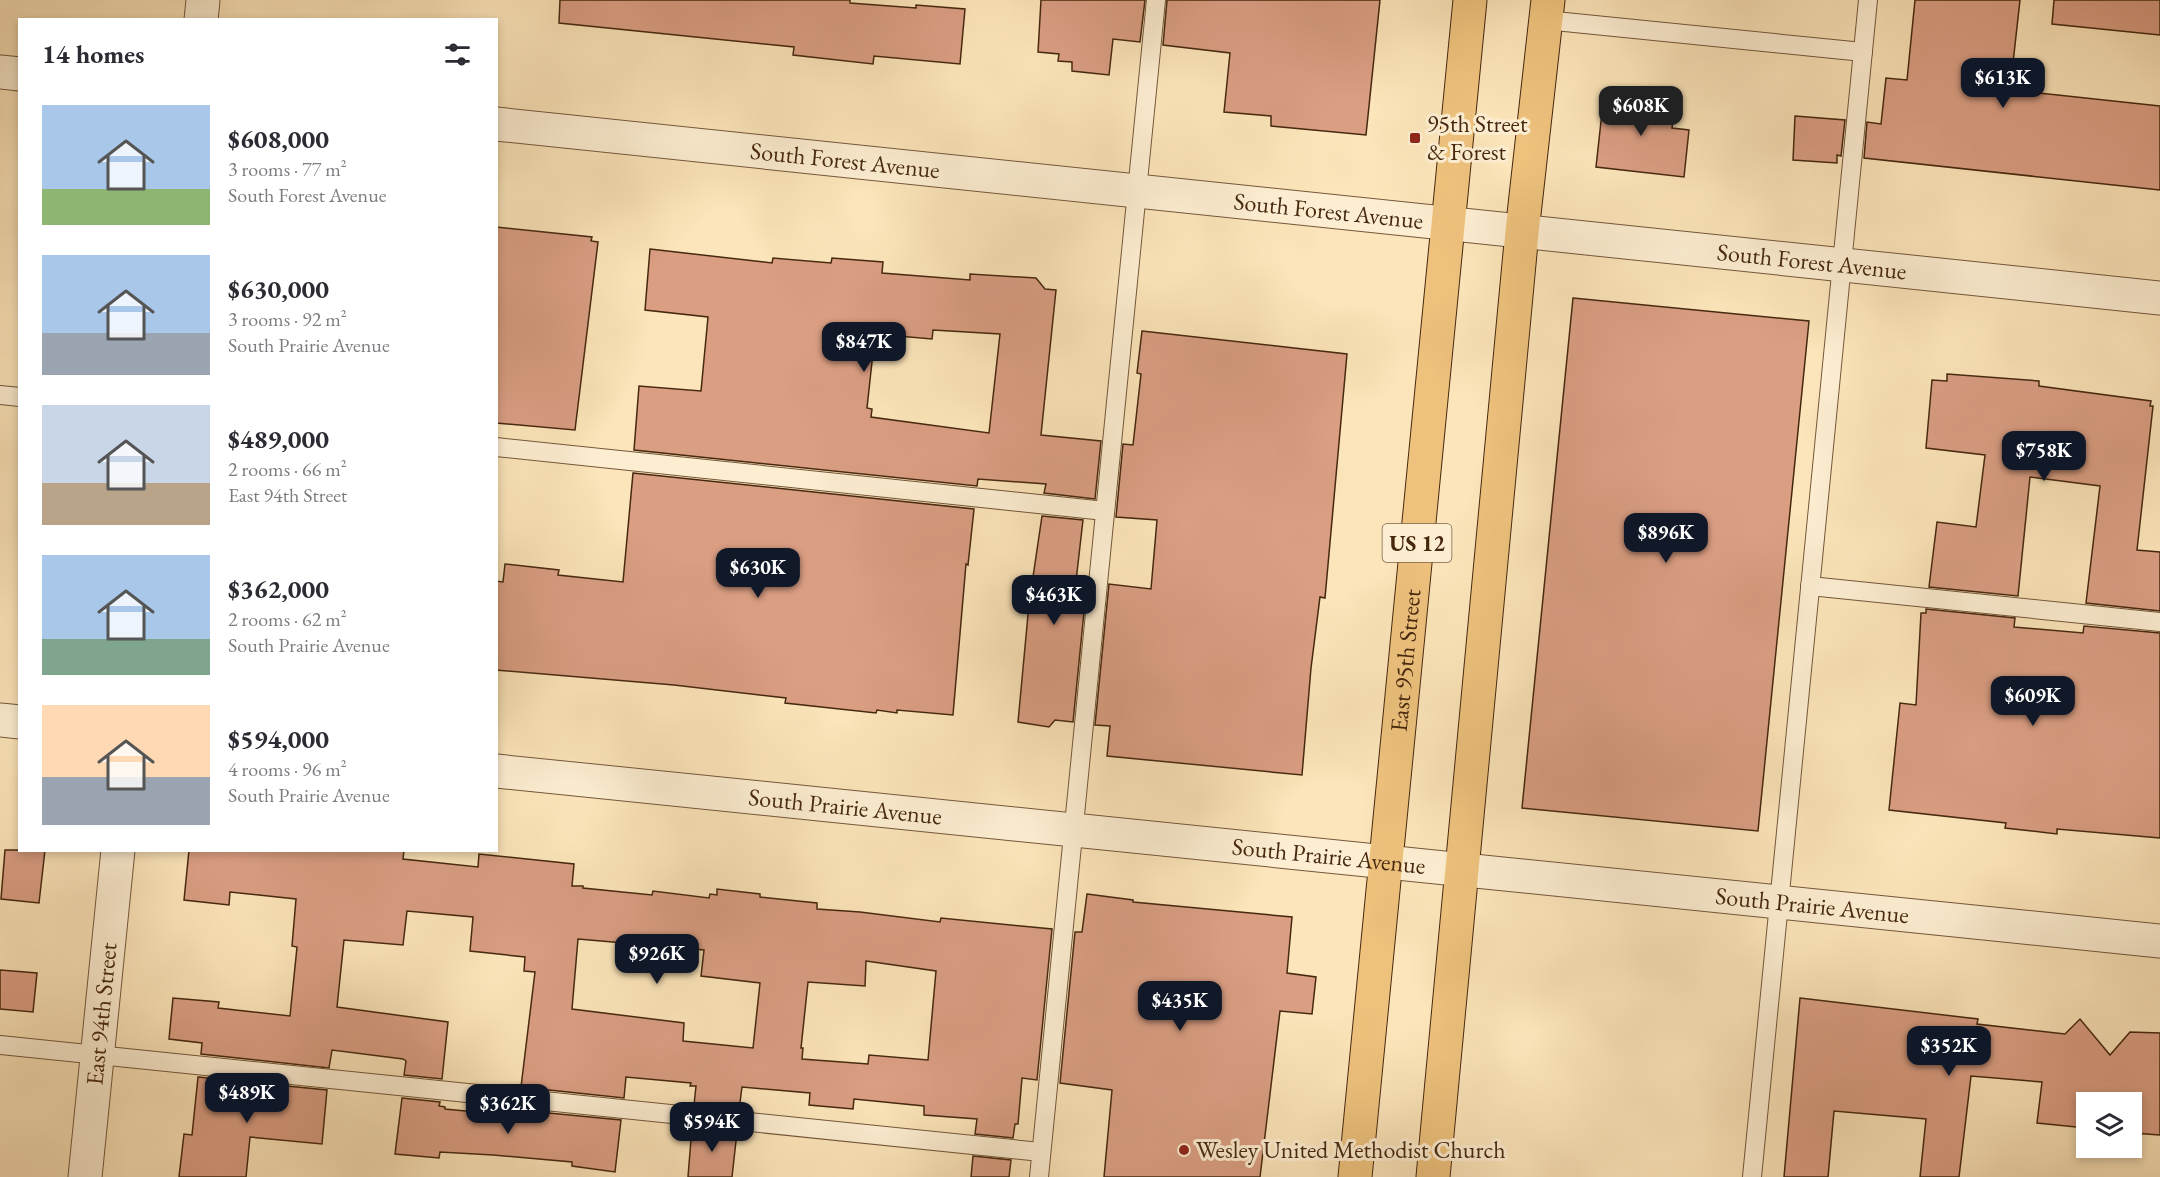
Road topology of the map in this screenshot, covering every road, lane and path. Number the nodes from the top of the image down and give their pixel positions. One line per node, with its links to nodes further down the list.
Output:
1 (203, 0): 6 (street)
2 (1156, 0): 11 (lane)
3 (1470, 0): 12 (main road, East 95th Street / US 12)
4 (1868, 0): 7 (lane)
5 (1546, 10): 7 (lane); 13 (main road)
6 (201, 18)
7 (1863, 52): 14 (lane)
8 (0, 72): 9 (street)
9 (18, 74)
10 (498, 124): 11 (street, South Forest Avenue)
11 (1137, 190): 12 (street, South Forest Avenue); 19 (lane)
12 (1449, 224): 13 (street, South Forest Avenue); 27 (main road, East 95th Street / US 12)
13 (1522, 232): 14 (street, South Forest Avenue); 28 (main road)
14 (1842, 265): 15 (street, South Forest Avenue); 20 (lane)
15 (2160, 298)
16 (0, 395): 17 (lane)
17 (18, 397)
18 (498, 447): 19 (lane)
19 (1105, 511): 25 (lane)
20 (1810, 586): 21 (lane); 29 (lane)
21 (2160, 622)
22 (0, 720): 23 (street)
23 (18, 722)
24 (498, 771): 25 (street, South Prairie Avenue)
25 (1073, 830): 27 (street, South Prairie Avenue); 33 (lane)
26 (118, 852): 32 (street, East 94th Street)
27 (1386, 861): 28 (street, South Prairie Avenue); 36 (main road, East 95th Street / US 12)
28 (1463, 869): 29 (street, South Prairie Avenue); 37 (main road)
29 (1779, 901): 30 (street, South Prairie Avenue); 38 (lane)
30 (2160, 941)
31 (0, 1045): 32 (lane)
32 (98, 1055): 33 (lane); 34 (street, East 94th Street)
33 (1041, 1152): 35 (lane)
34 (85, 1177)
35 (1039, 1177)
36 (1355, 1177)
37 (1433, 1177)
38 (1752, 1177)

